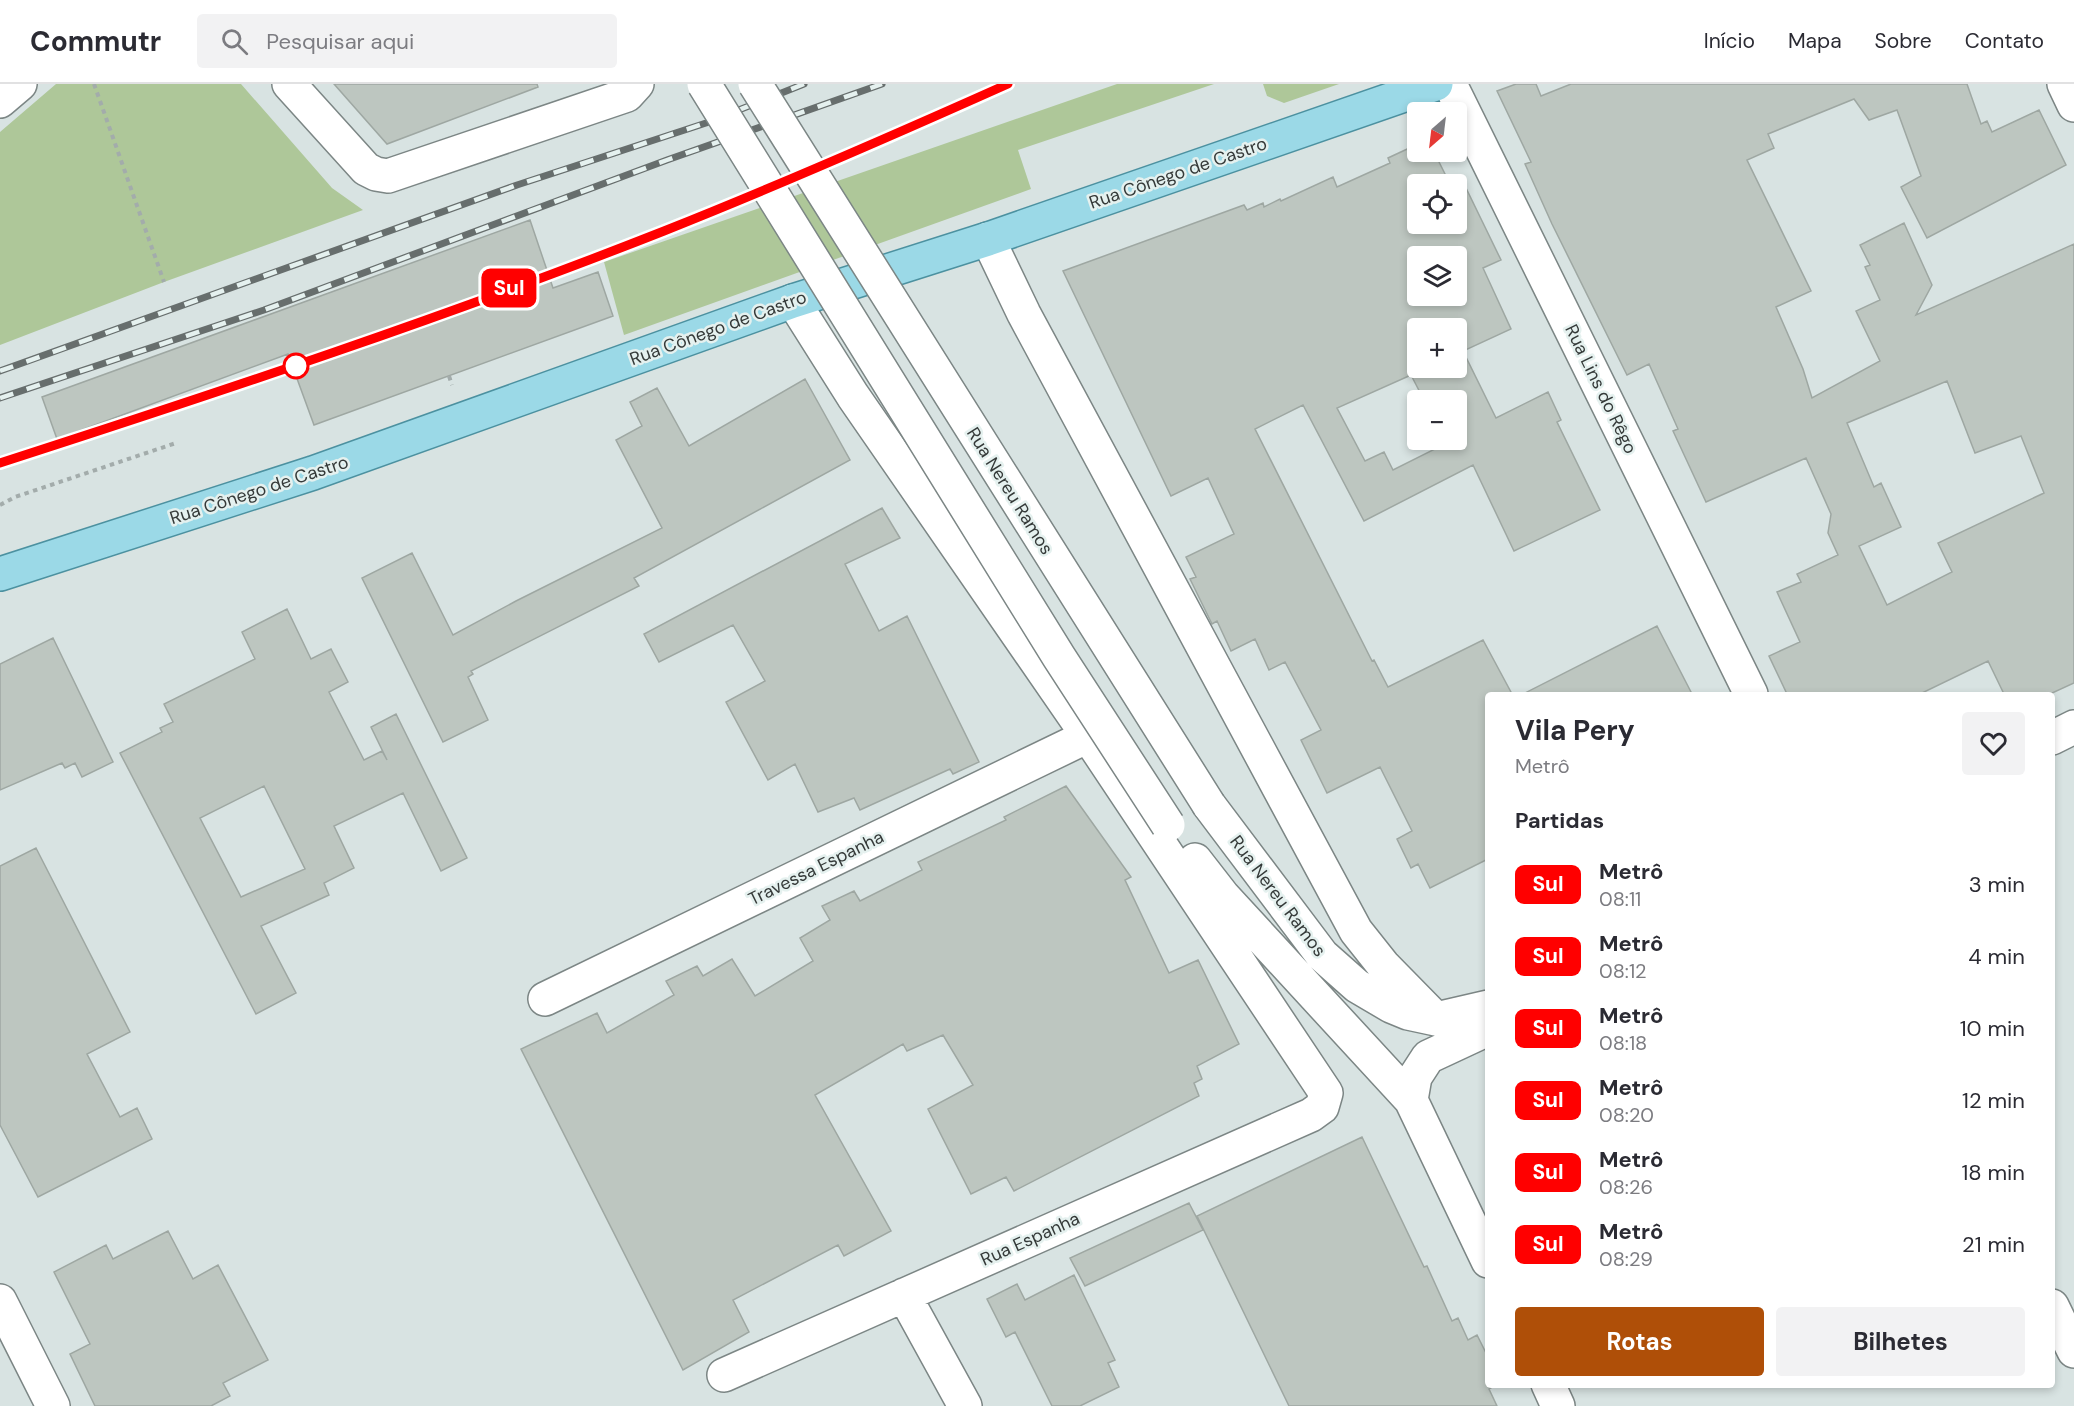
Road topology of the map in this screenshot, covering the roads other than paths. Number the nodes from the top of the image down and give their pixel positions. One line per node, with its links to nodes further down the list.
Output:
1 (289, 84): 7 (street)
2 (704, 84): 20 (street, Rua Nereu Ramos, bridge)
3 (754, 84): 18 (street, Rua Nereu Ramos, bridge)
4 (1436, 84): 9 (main road, Rua Cônego de Castro)
5 (1450, 84): 12 (street, Rua Lins do Rêgo)
6 (2064, 84): 8 (street)
7 (632, 89)
8 (2074, 105)
9 (988, 239): 10 (main road, Rua Cônego de Castro); 18 (street)
10 (793, 301): 11 (main road, Rua Cônego de Castro); 14 (street)
11 (0, 574)
12 (1750, 692)
13 (2074, 727): 15 (street)
14 (1088, 736): 16 (street, Travessa Espanha); 22 (street, Rua Espanha)
15 (2055, 736)
16 (545, 999)
17 (1485, 1008): 18 (street)
18 (1436, 1018)
19 (1485, 1030): 20 (street)
20 (1412, 1101): 21 (street, Rua Nereu Ramos)
21 (1485, 1255)
22 (904, 1295): 26 (street, Rua Espanha); 29 (street)
23 (0, 1301): 28 (street)
24 (2055, 1312): 25 (street)
25 (2074, 1351)
26 (724, 1375)
27 (1550, 1388): 30 (street)
28 (53, 1406)
29 (965, 1406)
30 (1558, 1406)

